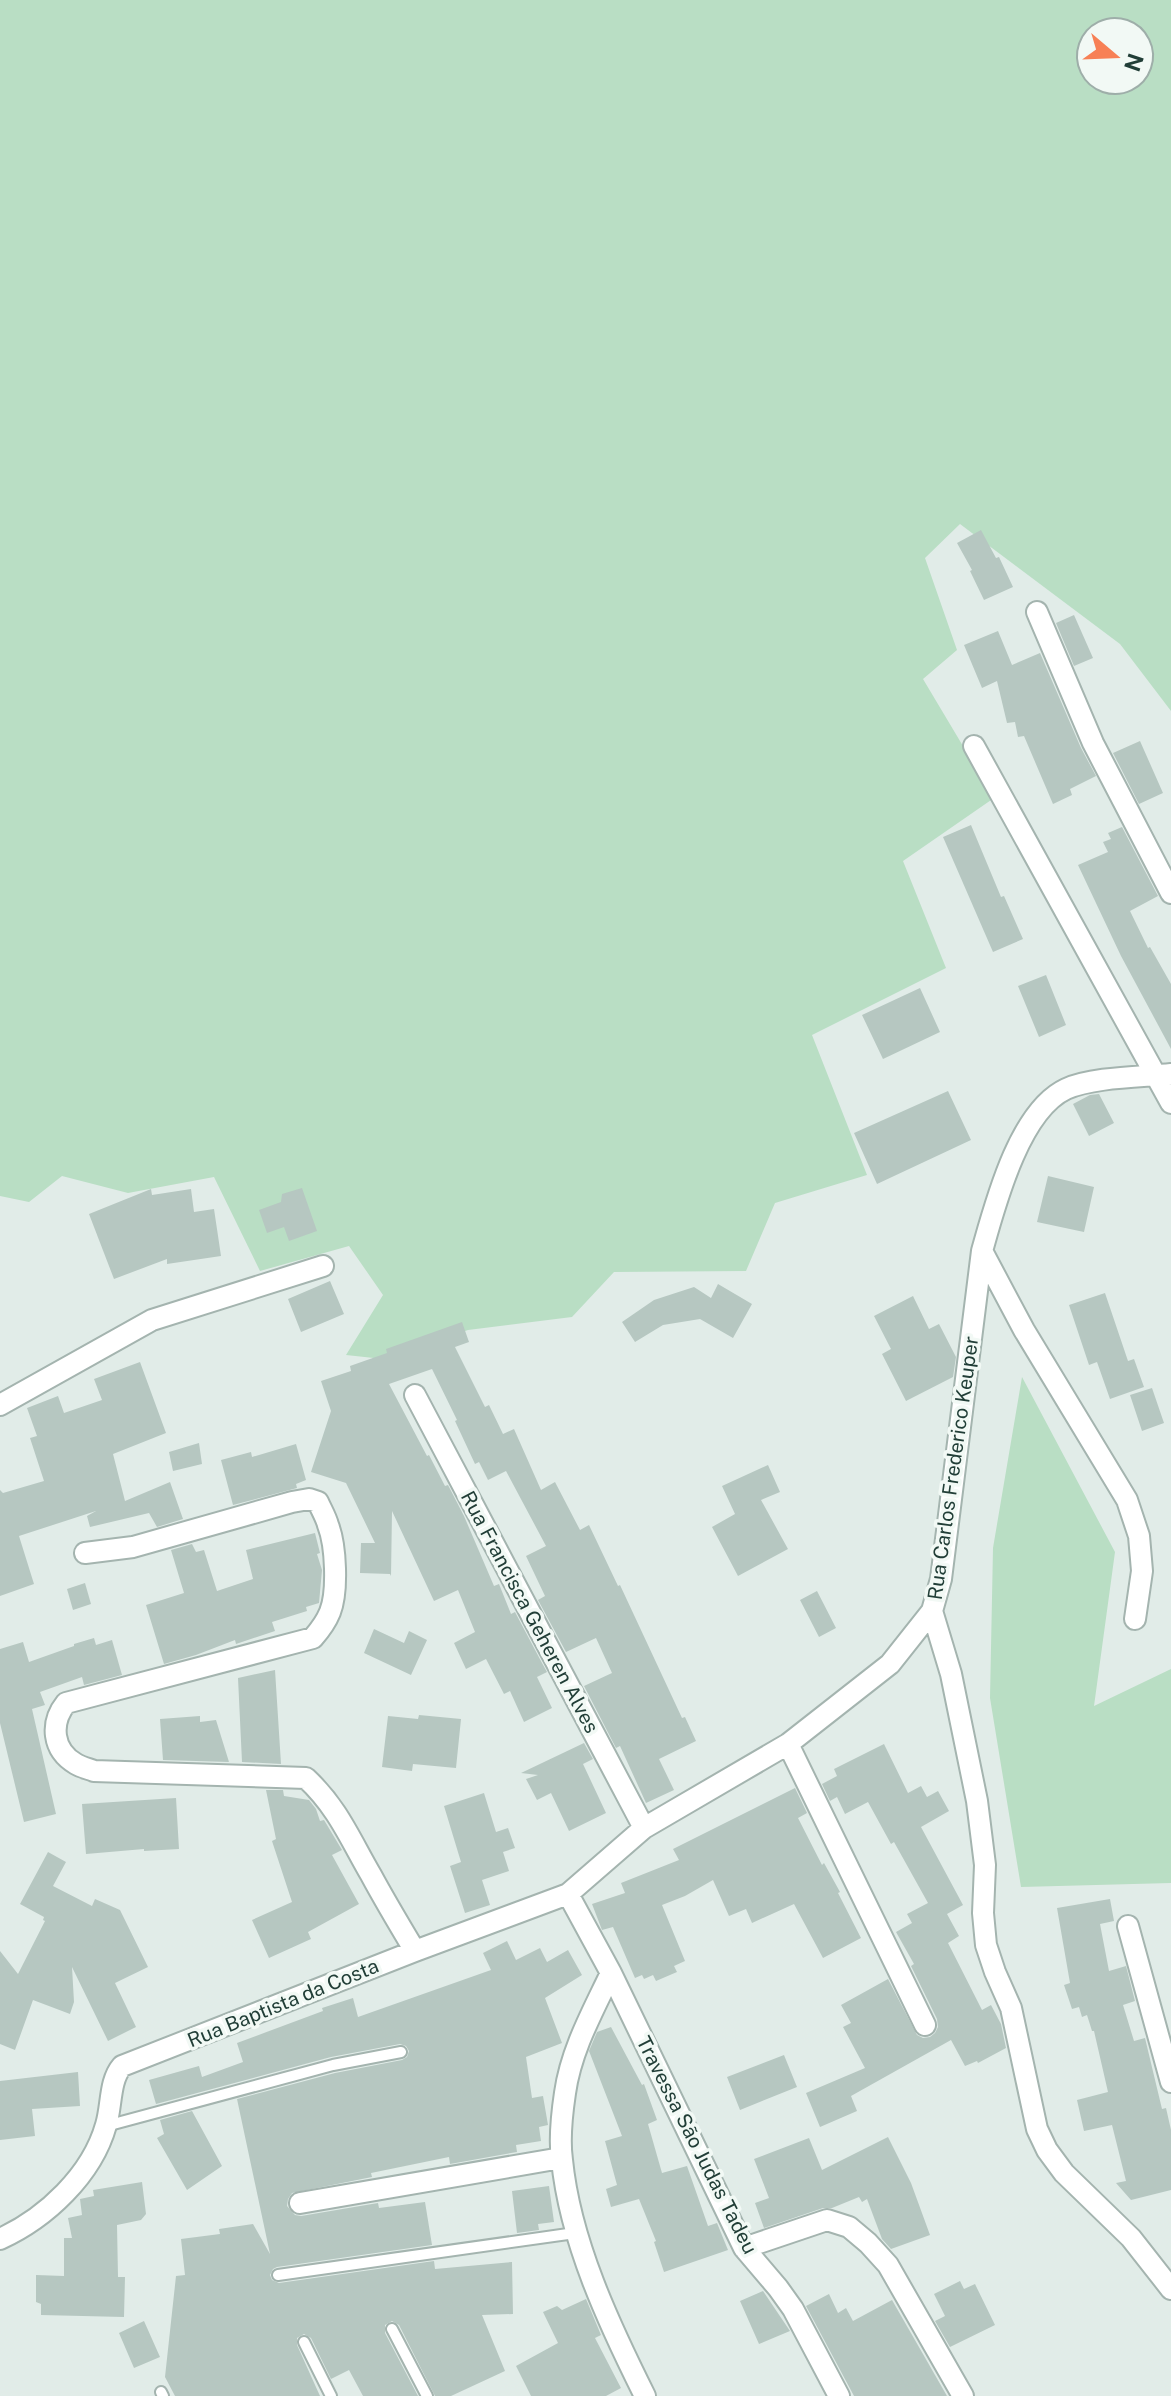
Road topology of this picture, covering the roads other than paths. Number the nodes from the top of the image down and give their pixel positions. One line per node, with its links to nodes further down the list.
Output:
1 (1037, 612): 3 (street)
2 (974, 746): 4 (street)
3 (1171, 893)
4 (1164, 1075): 5 (street); 6 (street, Rua Carlos Frederico Keuper)
5 (1171, 1103)
6 (982, 1251): 11 (street, Rua Carlos Frederico Keuper); 12 (street)
7 (323, 1266): 9 (street)
8 (415, 1395): 14 (street, Rua Francisca Geheren Alves)
9 (0, 1405)
10 (85, 1553): 17 (street)
11 (932, 1611): 13 (street, Rua Carlos Frederico Keuper); 29 (street)
12 (1135, 1619)
13 (788, 1744): 14 (street, Rua Carlos Frederico Keuper); 19 (street)
14 (644, 1828): 15 (street, Rua Carlos Frederico Keuper)
15 (568, 1894): 17 (street, Rua Baptista da Costa); 18 (street)
16 (1128, 1926): 21 (street)
17 (415, 1951): 22 (street, Rua Baptista da Costa)
18 (611, 1973): 23 (street); 27 (street, Travessa São Judas Tadeu)
19 (925, 2025)
20 (401, 2052): 22 (lane)
21 (1171, 2082)
22 (106, 2126): 26 (street, Rua Baptista da Costa)
23 (561, 2158): 24 (street); 25 (street)
24 (300, 2203)
25 (575, 2233): 28 (lane); 34 (street)
26 (0, 2239)
27 (744, 2248): 35 (street, Travessa São Judas Tadeu); 36 (street)
28 (278, 2275)
29 (1171, 2289)
30 (392, 2329): 33 (lane)
31 (304, 2342): 32 (lane)
32 (331, 2396)
33 (427, 2396)
34 (645, 2396)
35 (839, 2396)
36 (963, 2396)

